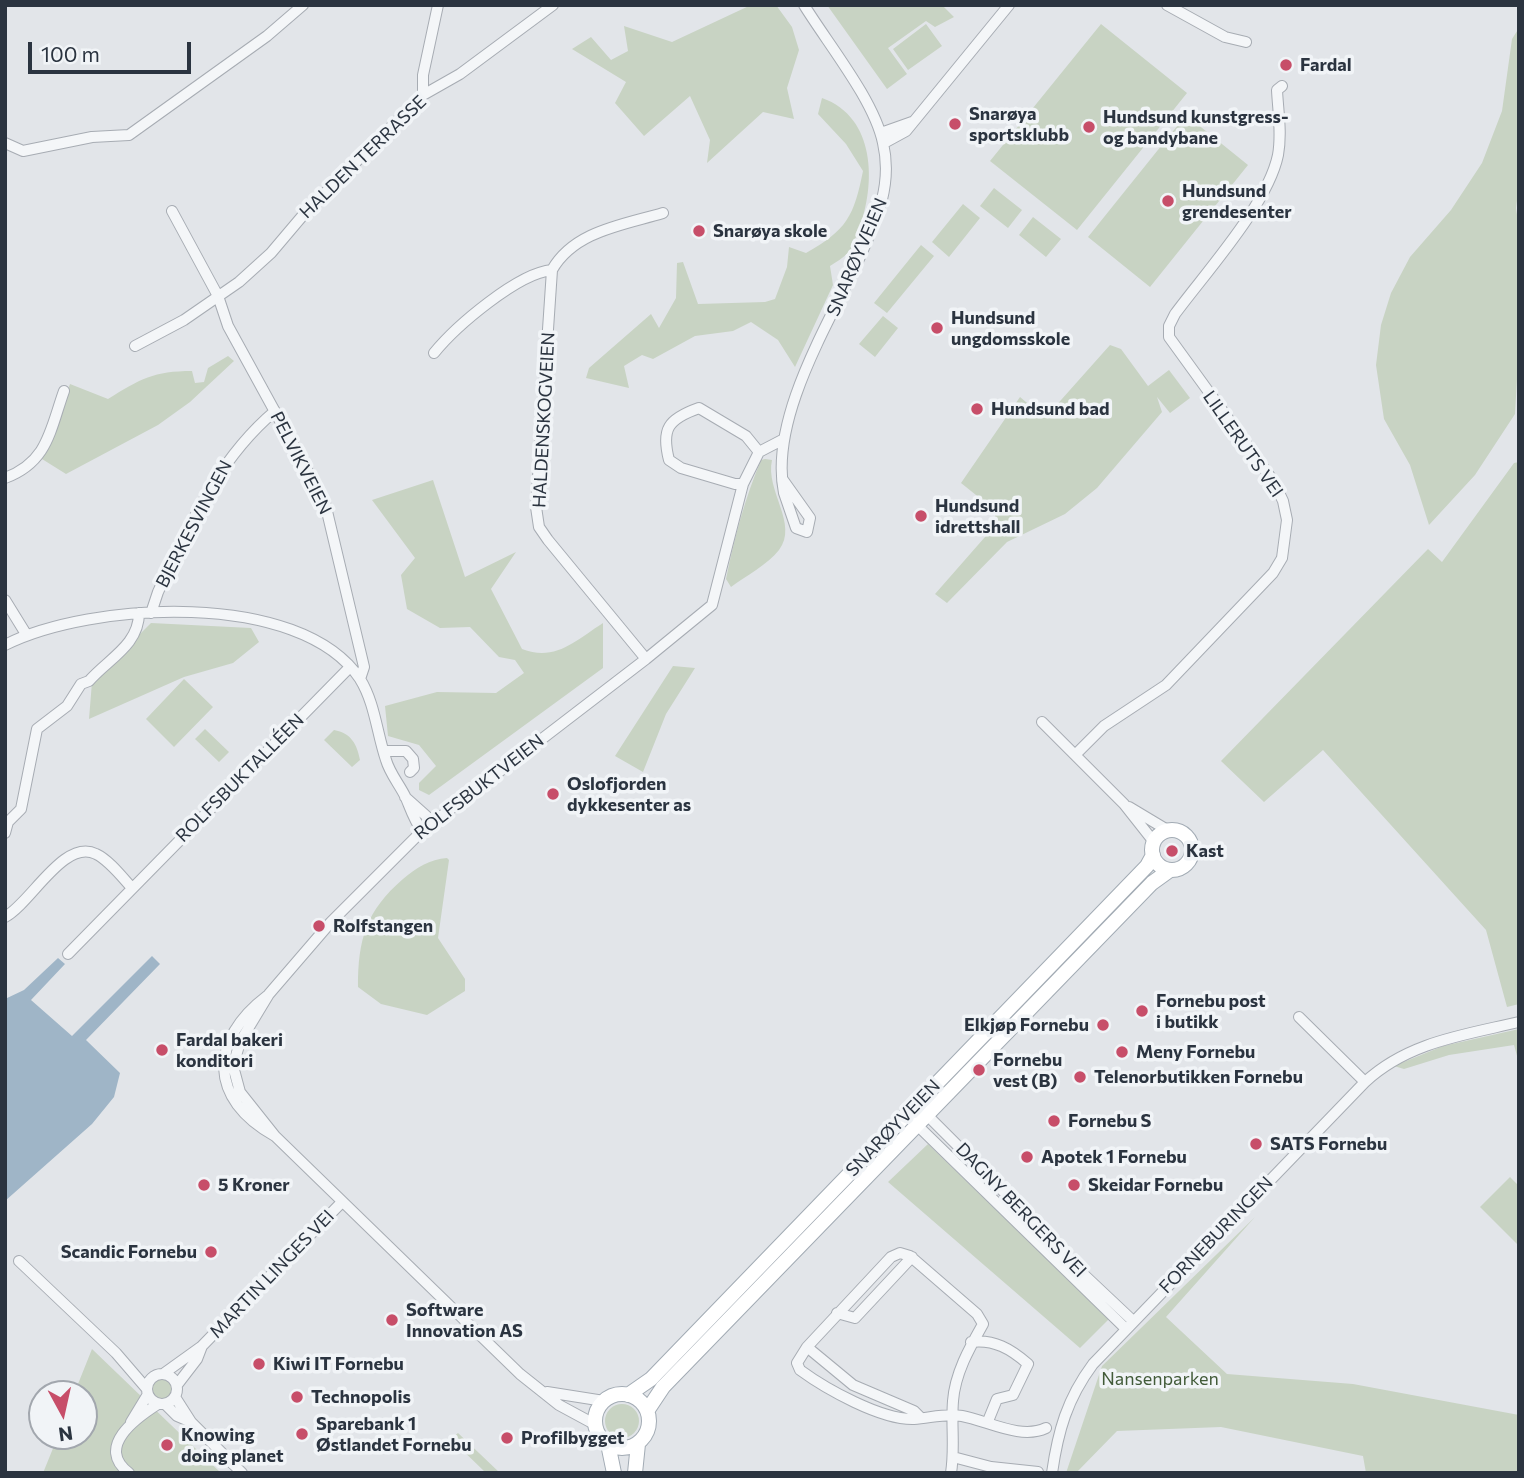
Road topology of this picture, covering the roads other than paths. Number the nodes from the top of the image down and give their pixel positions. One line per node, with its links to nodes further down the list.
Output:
1 (303, 5): 11 (street)
2 (438, 5): 9 (street)
3 (553, 5): 9 (street, HALDEN TERRASSE)
4 (804, 5): 10 (street, SNARØYVEIEN)
5 (1009, 5): 10 (street)
6 (1167, 5): 7 (street)
7 (1246, 42)
8 (1282, 86): 34 (street, LILLERUTS VEI)
9 (423, 95): 15 (street, HALDEN TERRASSE)
10 (882, 138): 20 (street, SNARØYVEIEN)
11 (5, 143)
12 (172, 211): 15 (street, PELVIKVEIEN)
13 (663, 213): 14 (street)
14 (552, 270): 17 (street); 29 (street, HALDENSKOGVEIEN)
15 (218, 296): 16 (street); 19 (street, PELVIKVEIEN)
16 (135, 346)
17 (434, 353)
18 (64, 391): 22 (street)
19 (275, 411): 26 (street, BJERKESVINGEN); 31 (street, PELVIKVEIEN)
20 (784, 439): 21 (street); 24 (street, SNARØYVEIEN)
21 (759, 453): 23 (street); 23 (street)
22 (5, 478)
23 (743, 484): 29 (street, ROLFSBUKTVEIEN)
24 (786, 493): 24 (street, SNARØYVEIEN)
25 (5, 600): 27 (street)
26 (145, 612): 27 (street); 30 (street); 41 (street, BJERKESVINGEN)
27 (26, 634): 28 (street)
28 (5, 645)
29 (646, 659): 38 (street, ROLFSBUKTVEIEN)
30 (349, 668): 31 (street); 44 (street, ROLFSBUKTALLÉEN)
31 (360, 679): 33 (street)
32 (1042, 722): 34 (street)
33 (384, 751): 35 (street); 36 (street)
34 (1075, 754): 37 (street)
35 (410, 772)
36 (405, 797): 38 (street); 39 (street)
37 (1124, 804): 40 (street); 42 (street)
38 (433, 822): 39 (street, ROLFSBUKTVEIEN)
39 (422, 831): 52 (street, ROLFSBUKTVEIEN)
40 (1168, 831): 42 (main road); 43 (main road)
41 (5, 833)
42 (1153, 848): 43 (main road); 50 (main road, SNARØYVEIEN)
43 (1170, 870): 51 (main road, SNARØYVEIEN)
44 (132, 888): 45 (street); 46 (street, ROLFSBUKTALLÉEN)
45 (5, 917)
46 (68, 954)
47 (1299, 1017): 49 (street)
48 (1519, 1023): 49 (street, FORNEBURINGEN)
49 (1365, 1082): 56 (street, FORNEBURINGEN)
50 (904, 1116): 51 (street); 64 (main road, SNARØYVEIEN)
51 (922, 1120): 56 (street, DAGNY BERGERS VEI); 67 (main road, SNARØYVEIEN)
52 (342, 1202): 58 (street, MARTIN LINGES VEI); 63 (street, ROLFSBUKTVEIEN)
53 (912, 1257): 55 (street); 55 (street); 57 (street)
54 (19, 1261): 60 (street)
55 (837, 1312): 59 (street)
56 (1129, 1324): 83 (street, FORNEBURINGEN)
57 (971, 1342): 68 (street); 70 (street)
58 (202, 1346): 61 (street, MARTIN LINGES VEI); 65 (street, MARTIN LINGES VEI)
59 (807, 1347): 69 (street); 69 (street)
60 (133, 1371): 61 (street); 62 (street)
61 (158, 1375): 62 (street); 65 (street)
62 (147, 1391): 65 (street); 71 (street)
63 (545, 1391): 66 (street, ROLFSBUKTVEIEN); 72 (street, ROLFSBUKTVEIEN)
64 (628, 1395): 66 (main road); 67 (main road)
65 (169, 1397): 71 (street, MARTIN LINGES VEI); 79 (street)
66 (604, 1401): 72 (main road)
67 (648, 1411): 75 (main road)
68 (954, 1414): 69 (street); 70 (street); 76 (street)
69 (921, 1418)
70 (988, 1421): 73 (street)
71 (131, 1422): 78 (street)
72 (596, 1425): 74 (main road)
73 (1046, 1429)
74 (608, 1444): 75 (main road); 80 (main road)
75 (638, 1444): 81 (main road)
76 (953, 1457): 77 (street); 82 (street)
77 (1038, 1472)
78 (129, 1473)
79 (242, 1473)
80 (614, 1473)
81 (635, 1473)
82 (951, 1473)
83 (1052, 1473)

